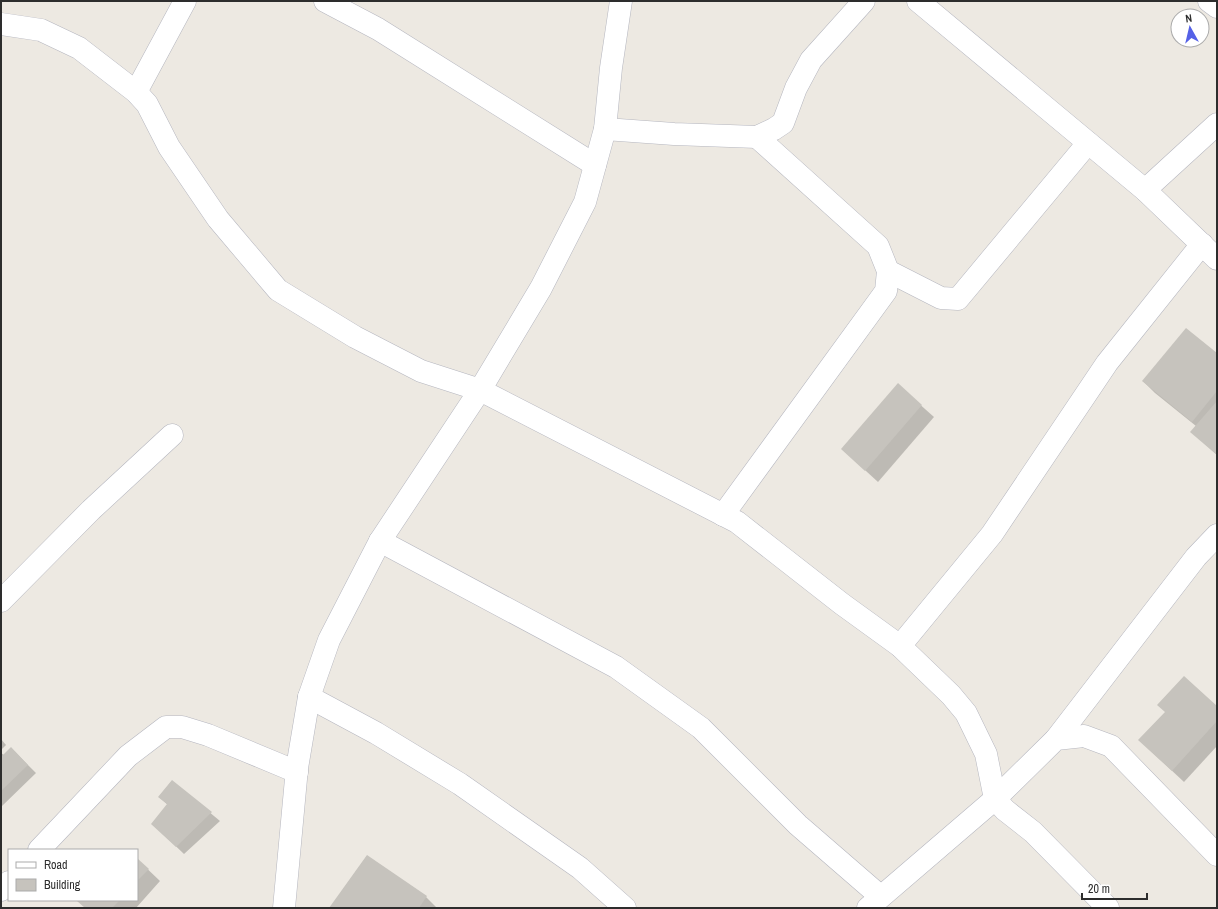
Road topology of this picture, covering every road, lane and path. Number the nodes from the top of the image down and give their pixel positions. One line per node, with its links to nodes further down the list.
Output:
1 (185, 1): 9 (street)
2 (326, 1): 14 (street)
3 (621, 1): 11 (street)
4 (864, 1): 12 (street)
5 (918, 1): 13 (street)
6 (1209, 1): 7 (street)
7 (1217, 7)
8 (1, 24): 9 (street)
9 (136, 92): 18 (street)
10 (1217, 124): 15 (street)
11 (605, 129): 12 (street); 14 (street)
12 (757, 137): 17 (street)
13 (1088, 143): 15 (street); 17 (street)
14 (595, 165): 18 (street)
15 (1145, 190): 16 (street)
16 (1210, 251): 24 (street)
17 (888, 271): 20 (street)
18 (480, 390): 20 (street); 22 (street)
19 (172, 435): 23 (street)
20 (723, 515): 24 (street)
21 (1217, 535): 26 (street)
22 (380, 541): 25 (street); 31 (street)
23 (1, 601)
24 (900, 646): 28 (street)
25 (309, 697): 27 (street); 33 (street)
26 (1056, 739): 28 (street); 30 (street)
27 (297, 772): 29 (street); 32 (street)
28 (995, 799): 31 (street); 34 (street)
29 (40, 849)
30 (1217, 855)
31 (874, 902)
32 (287, 906)
33 (625, 908)
34 (1108, 908)

